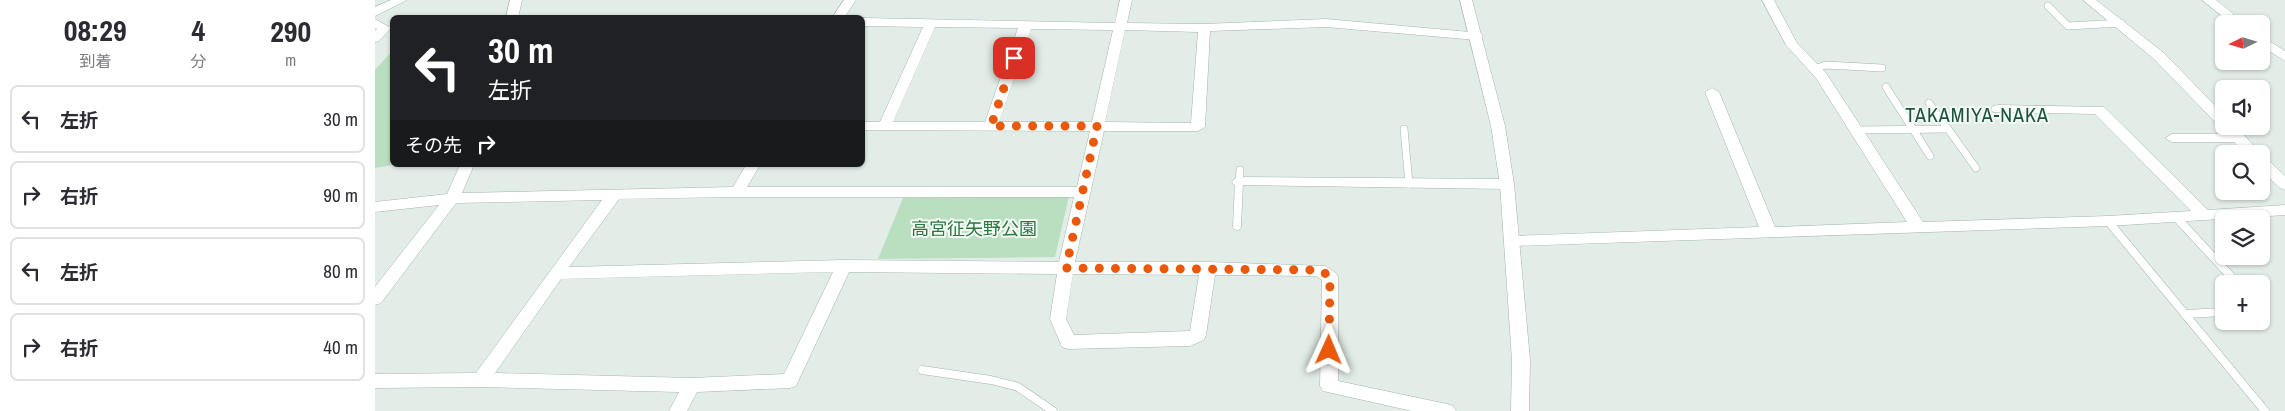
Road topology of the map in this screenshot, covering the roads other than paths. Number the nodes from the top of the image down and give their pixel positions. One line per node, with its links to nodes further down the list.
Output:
1 (401, 0): 10 (street)
2 (516, 0): 11 (street)
3 (849, 0): 12 (street)
4 (1126, 0): 19 (street)
5 (1466, 0): 21 (street)
6 (1768, 0): 26 (street)
7 (2089, 0): 17 (street)
8 (2208, 0): 13 (street)
9 (2048, 6): 17 (lane)
10 (375, 12)
11 (512, 15)
12 (840, 15)
13 (2228, 15)
14 (865, 22): 16 (street)
15 (375, 23): 22 (street)
16 (931, 23): 18 (street); 35 (street)
17 (2121, 23): 31 (street)
18 (1026, 24): 19 (street); 33 (street)
19 (1120, 25): 20 (street); 34 (street)
20 (1204, 28): 21 (street); 34 (street)
21 (1477, 36): 51 (street)
22 (375, 38)
23 (2270, 46): 24 (street)
24 (2285, 57)
25 (1882, 68): 26 (lane)
26 (1813, 69): 38 (street)
27 (1886, 87): 39 (lane)
28 (1711, 92): 64 (street)
29 (1929, 103): 37 (lane)
30 (1998, 109): 59 (street)
31 (2215, 114)
32 (865, 126): 35 (street)
33 (991, 126): 34 (street); 35 (street)
34 (1097, 126): 54 (street)
35 (884, 127)
36 (1404, 129): 50 (lane)
37 (1948, 129): 39 (lane); 47 (lane)
38 (1856, 130): 39 (lane); 63 (street)
39 (1913, 130): 44 (lane)
40 (2236, 135): 42 (street)
41 (2172, 138): 42 (street)
42 (2239, 138): 43 (street)
43 (2246, 145)
44 (1930, 156)
45 (466, 167): 56 (street)
46 (752, 167): 53 (street)
47 (1976, 168)
48 (2270, 170): 52 (street)
49 (1239, 176): 50 (street); 62 (lane)
50 (1409, 184): 51 (street)
51 (1507, 184): 65 (street)
52 (2285, 185)
53 (737, 192): 54 (street); 55 (street)
54 (1083, 192): 67 (street)
55 (614, 195): 56 (street); 69 (street)
56 (452, 198): 57 (street); 71 (street)
57 (375, 207)
58 (2283, 212): 59 (street)
59 (2204, 215): 60 (street)
60 (2176, 217): 61 (street); 70 (lane)
61 (2108, 221): 63 (street); 73 (lane)
62 (1237, 226)
63 (1918, 227): 64 (street)
64 (1769, 232): 65 (street)
65 (1513, 241): 81 (street)
66 (844, 266): 67 (street); 69 (street); 77 (street)
67 (1066, 268): 68 (street); 68 (street)
68 (1208, 268): 80 (street)
69 (557, 273): 75 (street)
70 (2230, 275)
71 (375, 299)
72 (2215, 312): 73 (lane)
73 (2185, 314): 82 (lane)
74 (922, 370): 79 (lane)
75 (481, 380): 76 (street); 77 (street)
76 (375, 381)
77 (692, 385): 78 (street)
78 (678, 411)
79 (1053, 411)
80 (1447, 411)
81 (1520, 411)
82 (2265, 411)

